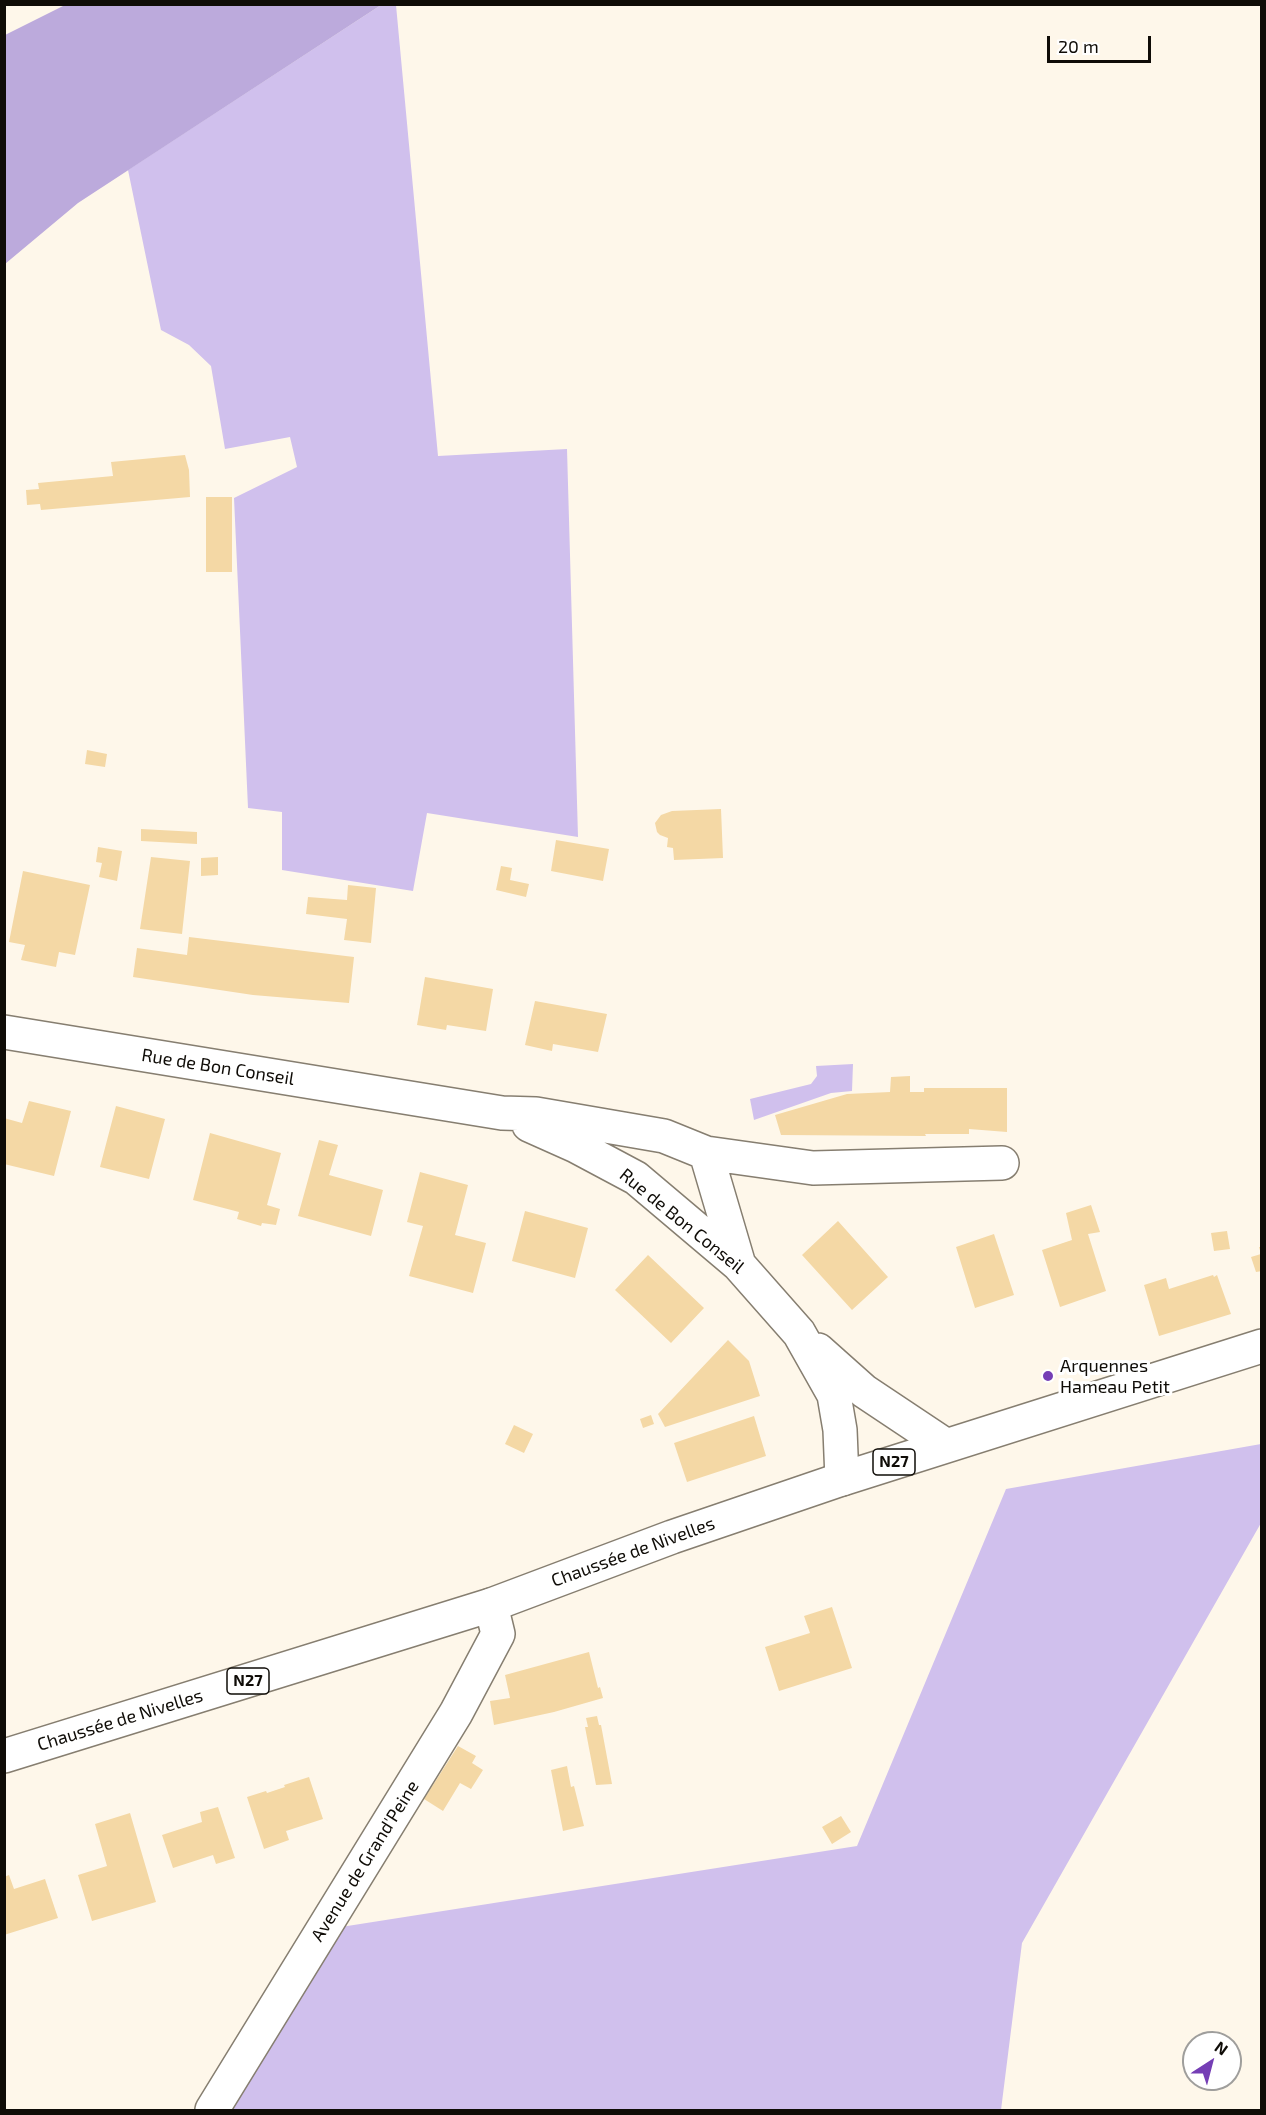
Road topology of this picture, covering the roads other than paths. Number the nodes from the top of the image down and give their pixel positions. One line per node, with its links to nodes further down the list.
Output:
1 (4, 1032): 2 (street, Rue de Bon Conseil)
2 (502, 1113): 3 (street, Rue de Bon Conseil); 5 (street, Rue de Bon Conseil)
3 (706, 1153): 4 (street, Rue de Bon Conseil); 5 (street)
4 (1002, 1162)
5 (739, 1265): 6 (street, Rue de Bon Conseil)
6 (799, 1334): 8 (street); 9 (street, Rue de Bon Conseil)
7 (1262, 1346): 8 (street, Chaussée de Nivelles / N27)
8 (945, 1445): 9 (street, Chaussée de Nivelles / N27)
9 (842, 1479): 10 (street, Chaussée de Nivelles / N27)
10 (491, 1605): 11 (street, Chaussée de Nivelles / N27); 12 (street, Avenue de Grand'Peine)
11 (4, 1756)
12 (212, 2110)

